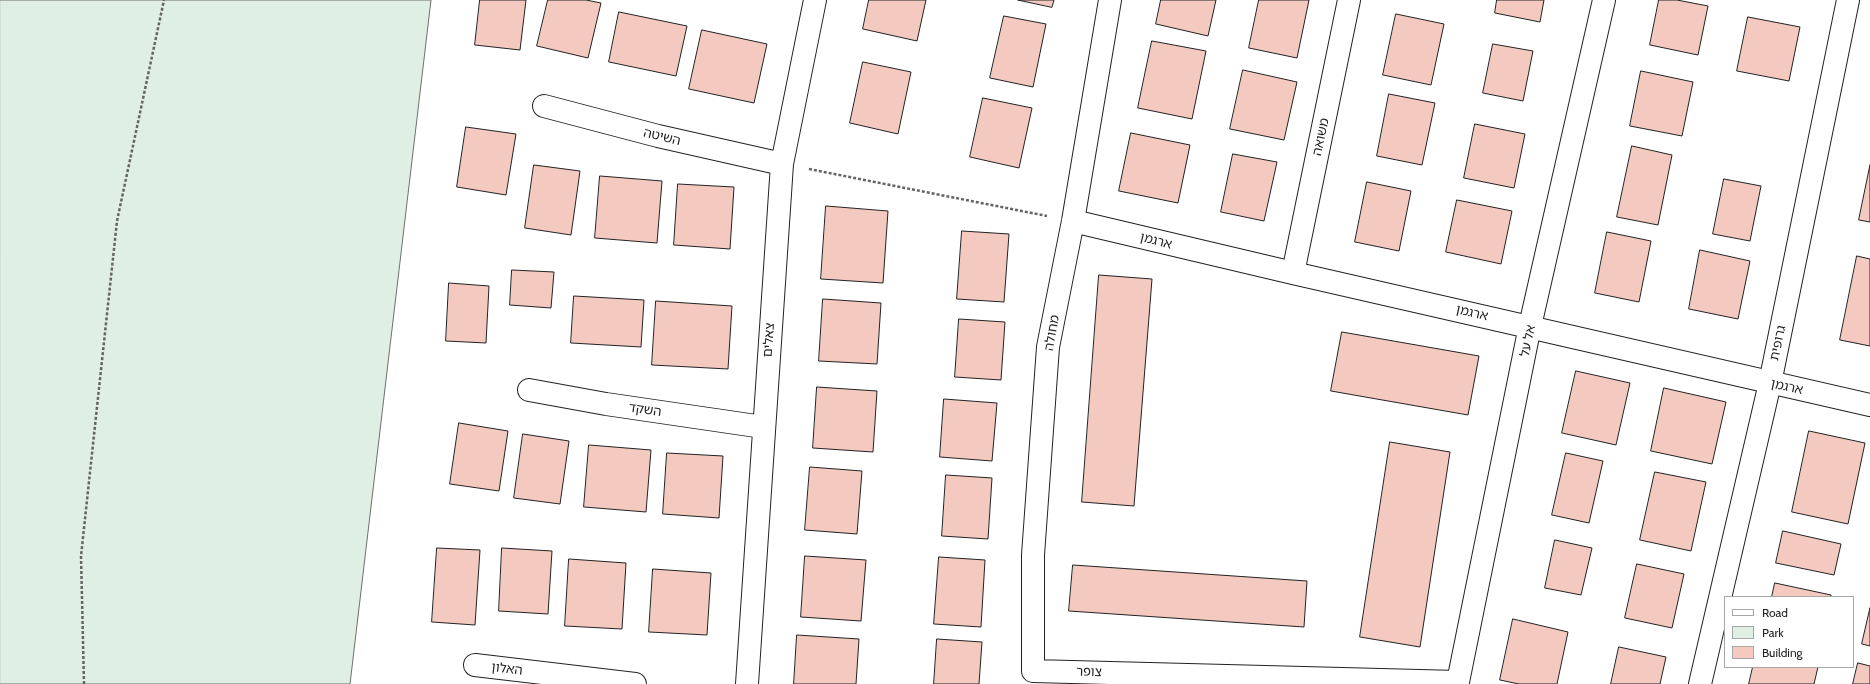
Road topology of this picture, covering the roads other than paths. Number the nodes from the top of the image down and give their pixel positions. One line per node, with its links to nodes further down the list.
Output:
1 (815, 0): 7 (street, צאלים)
2 (1110, 0): 8 (street, מחולה)
3 (1349, 0): 9 (street, משואה)
4 (1604, 0): 10 (street, אל על)
5 (1848, 0): 11 (street, גרופית)
6 (544, 106): 7 (street, השיטה)
7 (782, 164): 14 (street, צאלים)
8 (1073, 221): 9 (street, ארגמן); 16 (street, מחולה)
9 (1293, 274): 10 (street, ארגמן)
10 (1530, 326): 11 (street, ארגמן); 17 (street, אל על)
11 (1770, 383): 13 (street, ארגמן); 20 (street, גרופית)
12 (529, 390): 14 (street, השקד)
13 (1870, 405)
14 (763, 427): 19 (street, צאלים)
15 (475, 665): 18 (street, האלון)
16 (1033, 671): 17 (street, צופר)
17 (1458, 682)
18 (635, 684)
19 (747, 684)
20 (1700, 684)

